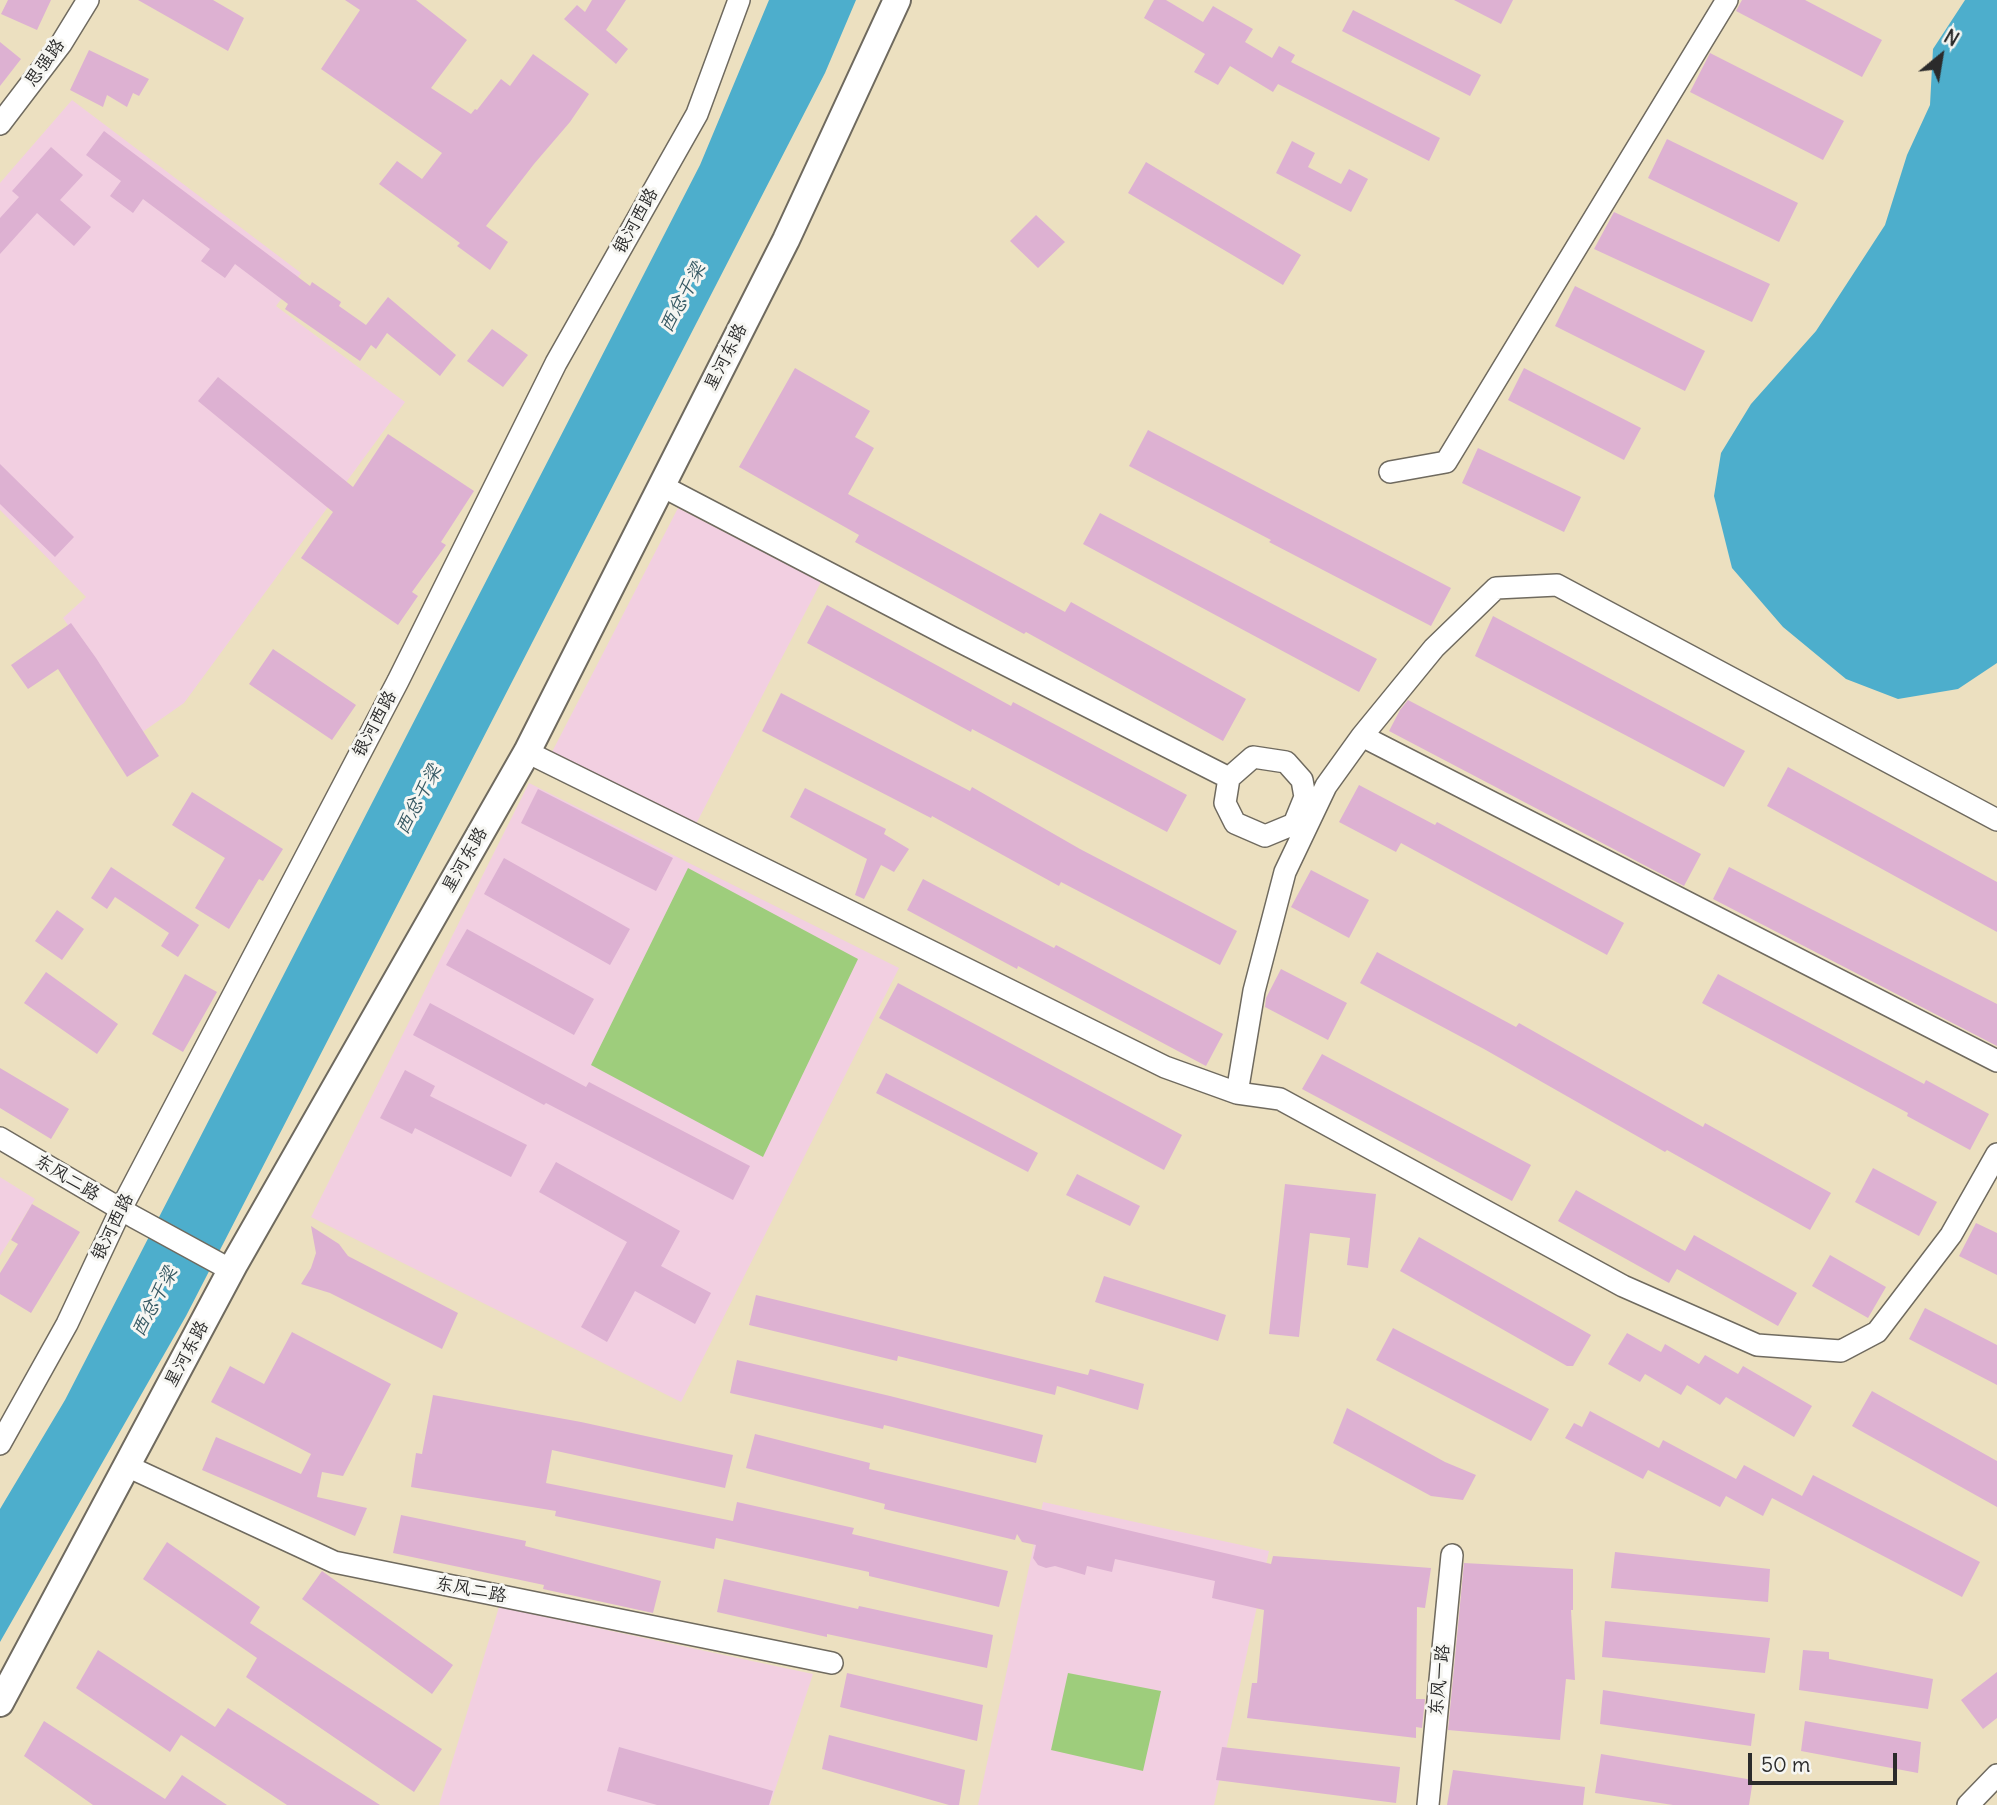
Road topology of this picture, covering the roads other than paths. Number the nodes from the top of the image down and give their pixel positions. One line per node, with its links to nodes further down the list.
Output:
1 (88, 0): 5 (street, 思强路)
2 (739, 0): 16 (street, 银河西路)
3 (897, 0): 7 (main road, 星河东路)
4 (1727, 0): 6 (street)
5 (0, 124)
6 (1390, 472)
7 (662, 486): 9 (main road, 星河东路); 10 (street)
8 (1362, 736): 11 (street); 12 (street); 13 (street)
9 (527, 752): 13 (street); 17 (main road, 星河东路)
10 (1229, 778)
11 (1997, 820)
12 (1997, 1061)
13 (1237, 1093): 15 (street)
14 (0, 1138): 16 (street, 东风二路)
15 (1997, 1154)
16 (127, 1213): 17 (street, 东风二路); 18 (street, 银河西路)
17 (225, 1266): 19 (main road, 星河东路)
18 (0, 1444)
19 (127, 1466): 21 (street, 东风二路); 22 (main road, 星河东路)
20 (1452, 1555): 24 (street, 东风一路)
21 (832, 1663)
22 (0, 1703)
23 (1997, 1775): 25 (street)
24 (1428, 1805)
25 (1968, 1805)

